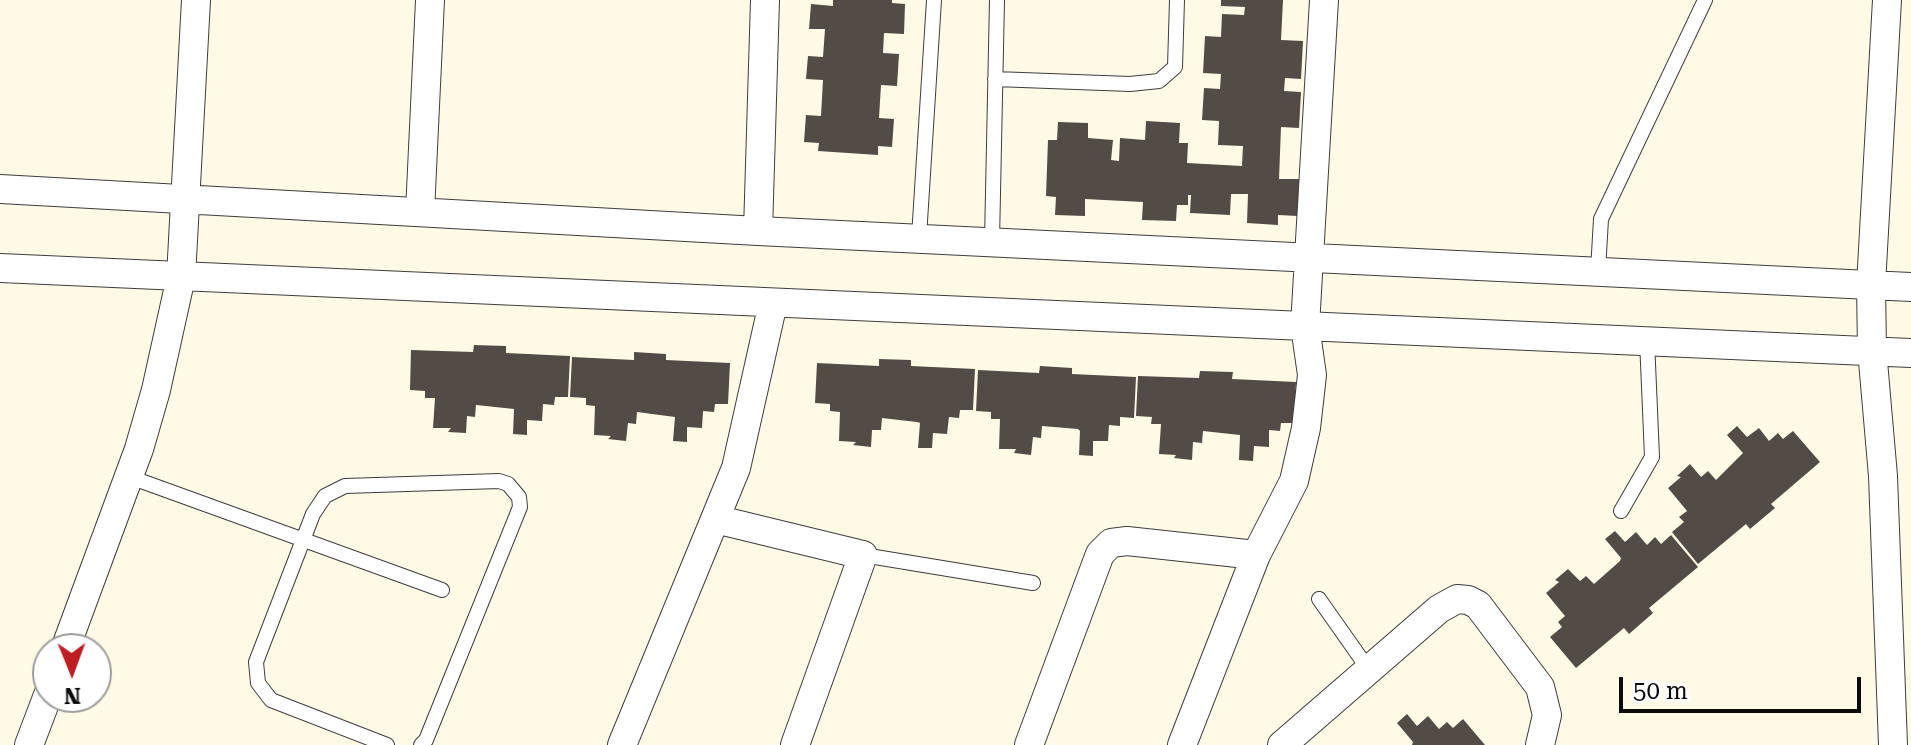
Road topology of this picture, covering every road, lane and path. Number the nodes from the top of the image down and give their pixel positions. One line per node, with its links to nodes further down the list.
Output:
1 (196, 0): 12 (street)
2 (430, 0): 13 (street)
3 (765, 0): 14 (street)
4 (934, 0): 15 (lane)
5 (997, 0): 10 (lane)
6 (1177, 0): 10 (lane)
7 (1324, 0): 17 (street)
8 (1705, 0): 19 (lane)
9 (1887, 0): 21 (street)
10 (995, 79): 16 (lane)
11 (0, 189): 12 (street)
12 (186, 201): 13 (street); 20 (street)
13 (420, 212): 14 (street)
14 (758, 231): 15 (street)
15 (919, 237): 16 (street)
16 (992, 241): 17 (street)
17 (1309, 257): 19 (street); 24 (street)
18 (0, 268): 20 (street)
19 (1598, 271): 21 (street)
20 (181, 277): 23 (street); 28 (street)
21 (1871, 285): 22 (street); 26 (street)
22 (1911, 287)
23 (773, 303): 24 (street); 30 (street)
24 (1305, 326): 25 (street); 33 (street)
25 (1647, 340): 26 (street); 29 (lane)
26 (1872, 350): 27 (street); 49 (street)
27 (1911, 353)
28 (130, 477): 31 (lane); 37 (street)
29 (1621, 511)
30 (715, 519): 32 (street); 43 (street)
31 (302, 540): 35 (lane); 41 (lane); 42 (lane)
32 (863, 555): 34 (lane); 44 (street)
33 (1256, 555): 45 (street); 46 (street)
34 (1033, 583)
35 (442, 590)
36 (1319, 599): 38 (lane)
37 (71, 633)
38 (1369, 670): 47 (street); 48 (street)
39 (41, 713): 40 (street)
40 (29, 745)
41 (387, 745)
42 (421, 745)
43 (622, 745)
44 (795, 745)
45 (1029, 745)
46 (1182, 745)
47 (1282, 745)
48 (1540, 745)
49 (1893, 745)

